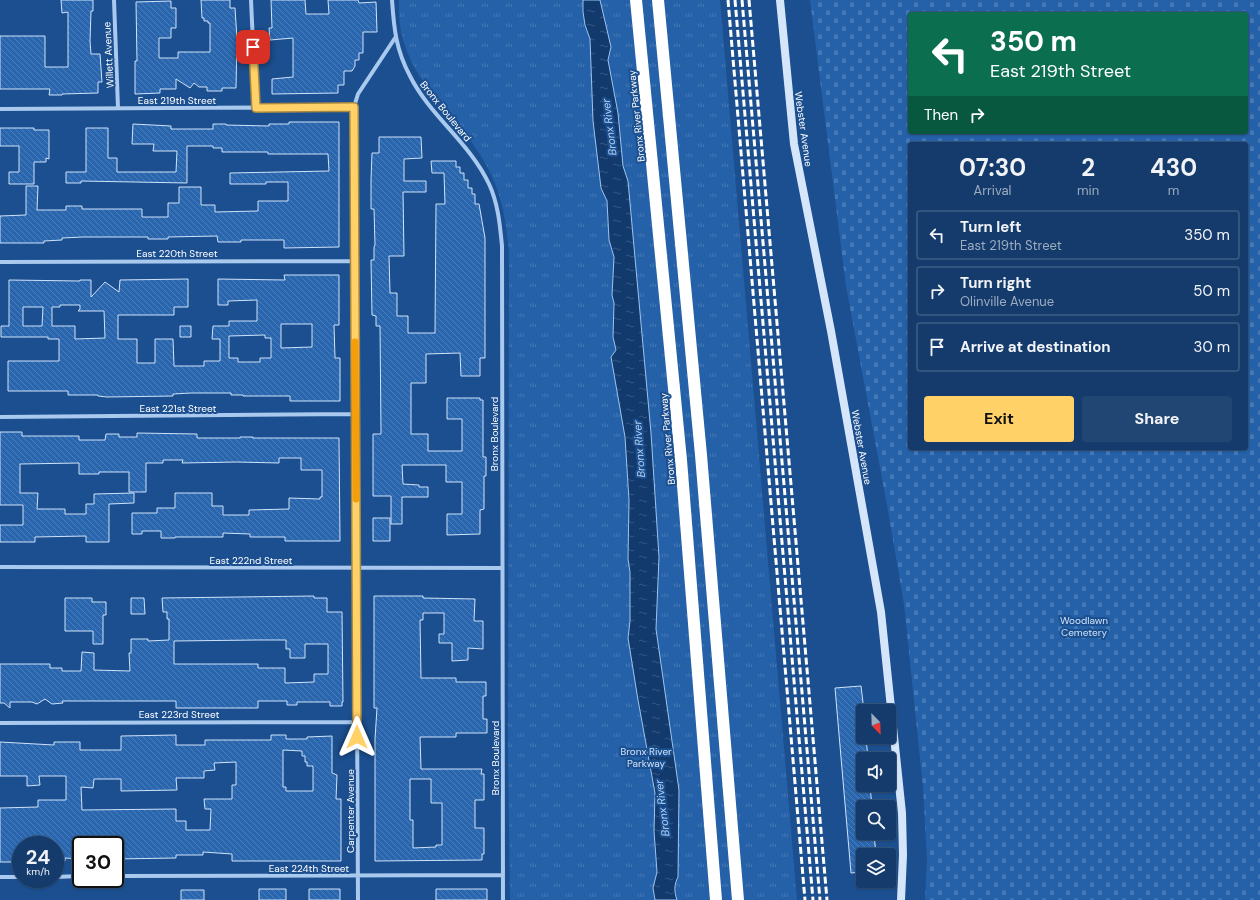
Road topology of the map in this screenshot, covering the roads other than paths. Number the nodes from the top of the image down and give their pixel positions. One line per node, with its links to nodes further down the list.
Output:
1 (114, 0): 9 (street, Willett Avenue)
2 (251, 0): 10 (street)
3 (392, 0): 7 (street, Bronx Boulevard)
4 (636, 0): 28 (highway, Bronx River Parkway)
5 (658, 0): 29 (highway)
6 (780, 0): 30 (main road, Webster Avenue)
7 (395, 38): 8 (street, Carpenter Avenue); 18 (street, Bronx Boulevard)
8 (354, 107): 10 (street, East 219th Street); 12 (street, Carpenter Avenue)
9 (118, 108): 10 (street, East 219th Street); 11 (street, East 219th Street)
10 (256, 108)
11 (0, 109)
12 (355, 261): 13 (street, East 220th Street); 14 (street, Carpenter Avenue)
13 (0, 262)
14 (355, 414): 15 (street, East 221st Street); 17 (street, Carpenter Avenue)
15 (0, 417)
16 (0, 567): 17 (street, East 222nd Street)
17 (357, 568): 18 (street, East 222nd Street); 19 (street, Carpenter Avenue)
18 (502, 568): 22 (street, Bronx Boulevard)
19 (357, 722): 20 (street, East 223rd Street); 21 (street, Carpenter Avenue)
20 (0, 723)
21 (358, 875): 22 (street, East 224th Street); 23 (street, East 224th Street); 26 (street, Carpenter Avenue)
22 (503, 875): 27 (street, Bronx Boulevard)
23 (124, 876)
24 (0, 877): 25 (street)
25 (12, 877)
26 (358, 900)
27 (503, 900)
28 (716, 900)
29 (738, 900)
30 (901, 900)

